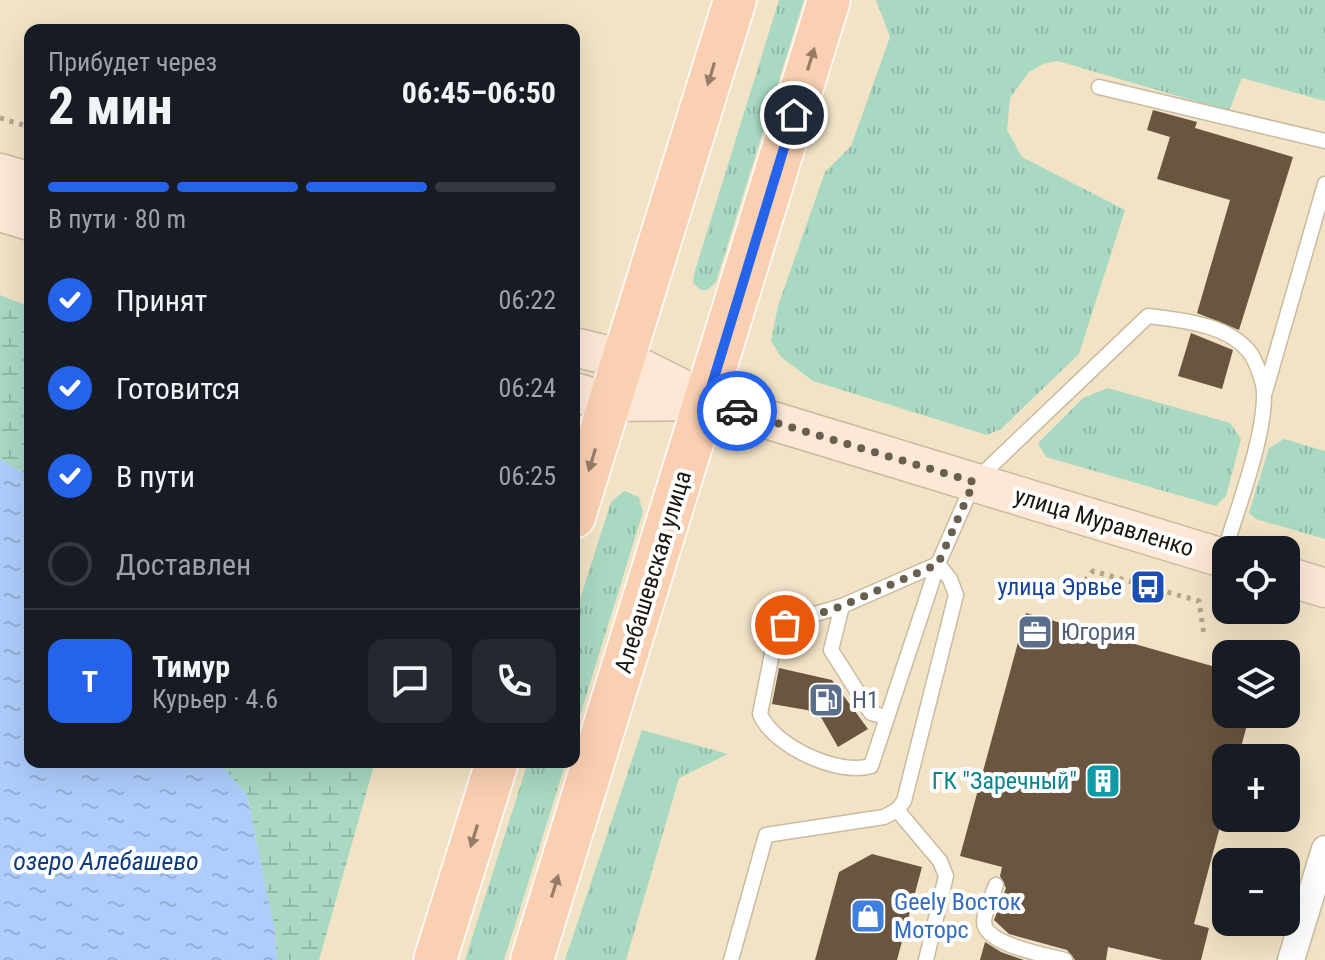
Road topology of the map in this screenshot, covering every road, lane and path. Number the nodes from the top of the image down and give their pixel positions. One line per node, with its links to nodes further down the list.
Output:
1 (735, 0): 13 (main road, one-way to 13)
2 (829, 0): 16 (main road, Алебашевская улица, one-way to 2)
3 (1099, 87): 6 (lane)
4 (0, 118): 5 (path)
5 (24, 125)
6 (1325, 141)
7 (0, 173): 8 (main road)
8 (24, 180)
9 (1325, 184): 14 (lane)
10 (0, 212): 11 (main road)
11 (24, 219)
12 (580, 348): 13 (main road)
13 (623, 359): 15 (main road); 16 (main road)
14 (1265, 392): 18 (lane); 19 (lane)
15 (592, 397): 16 (main road); 17 (main road, one-way to 17)
16 (707, 401): 18 (main road, улица Муравленко); 33 (main road, Алебашевская улица, one-way to 16)
17 (580, 477)
18 (974, 482): 20 (main road, улица Муравленко); 21 (lane)
19 (1230, 536)
20 (1212, 554)
21 (938, 564): 25 (lane); 27 (lane); 29 (lane)
22 (1300, 580): 23 (main road)
23 (1325, 588)
24 (1072, 596): 26 (path)
25 (842, 606): 27 (lane); 27 (lane)
26 (1204, 635)
27 (886, 717)
28 (495, 768): 32 (main road, one-way to 32)
29 (897, 810): 34 (lane); 35 (lane)
30 (1325, 849): 37 (street)
31 (996, 885): 36 (lane)
32 (435, 960)
33 (532, 960)
34 (731, 960)
35 (926, 960)
36 (1065, 960)
37 (1291, 960)

